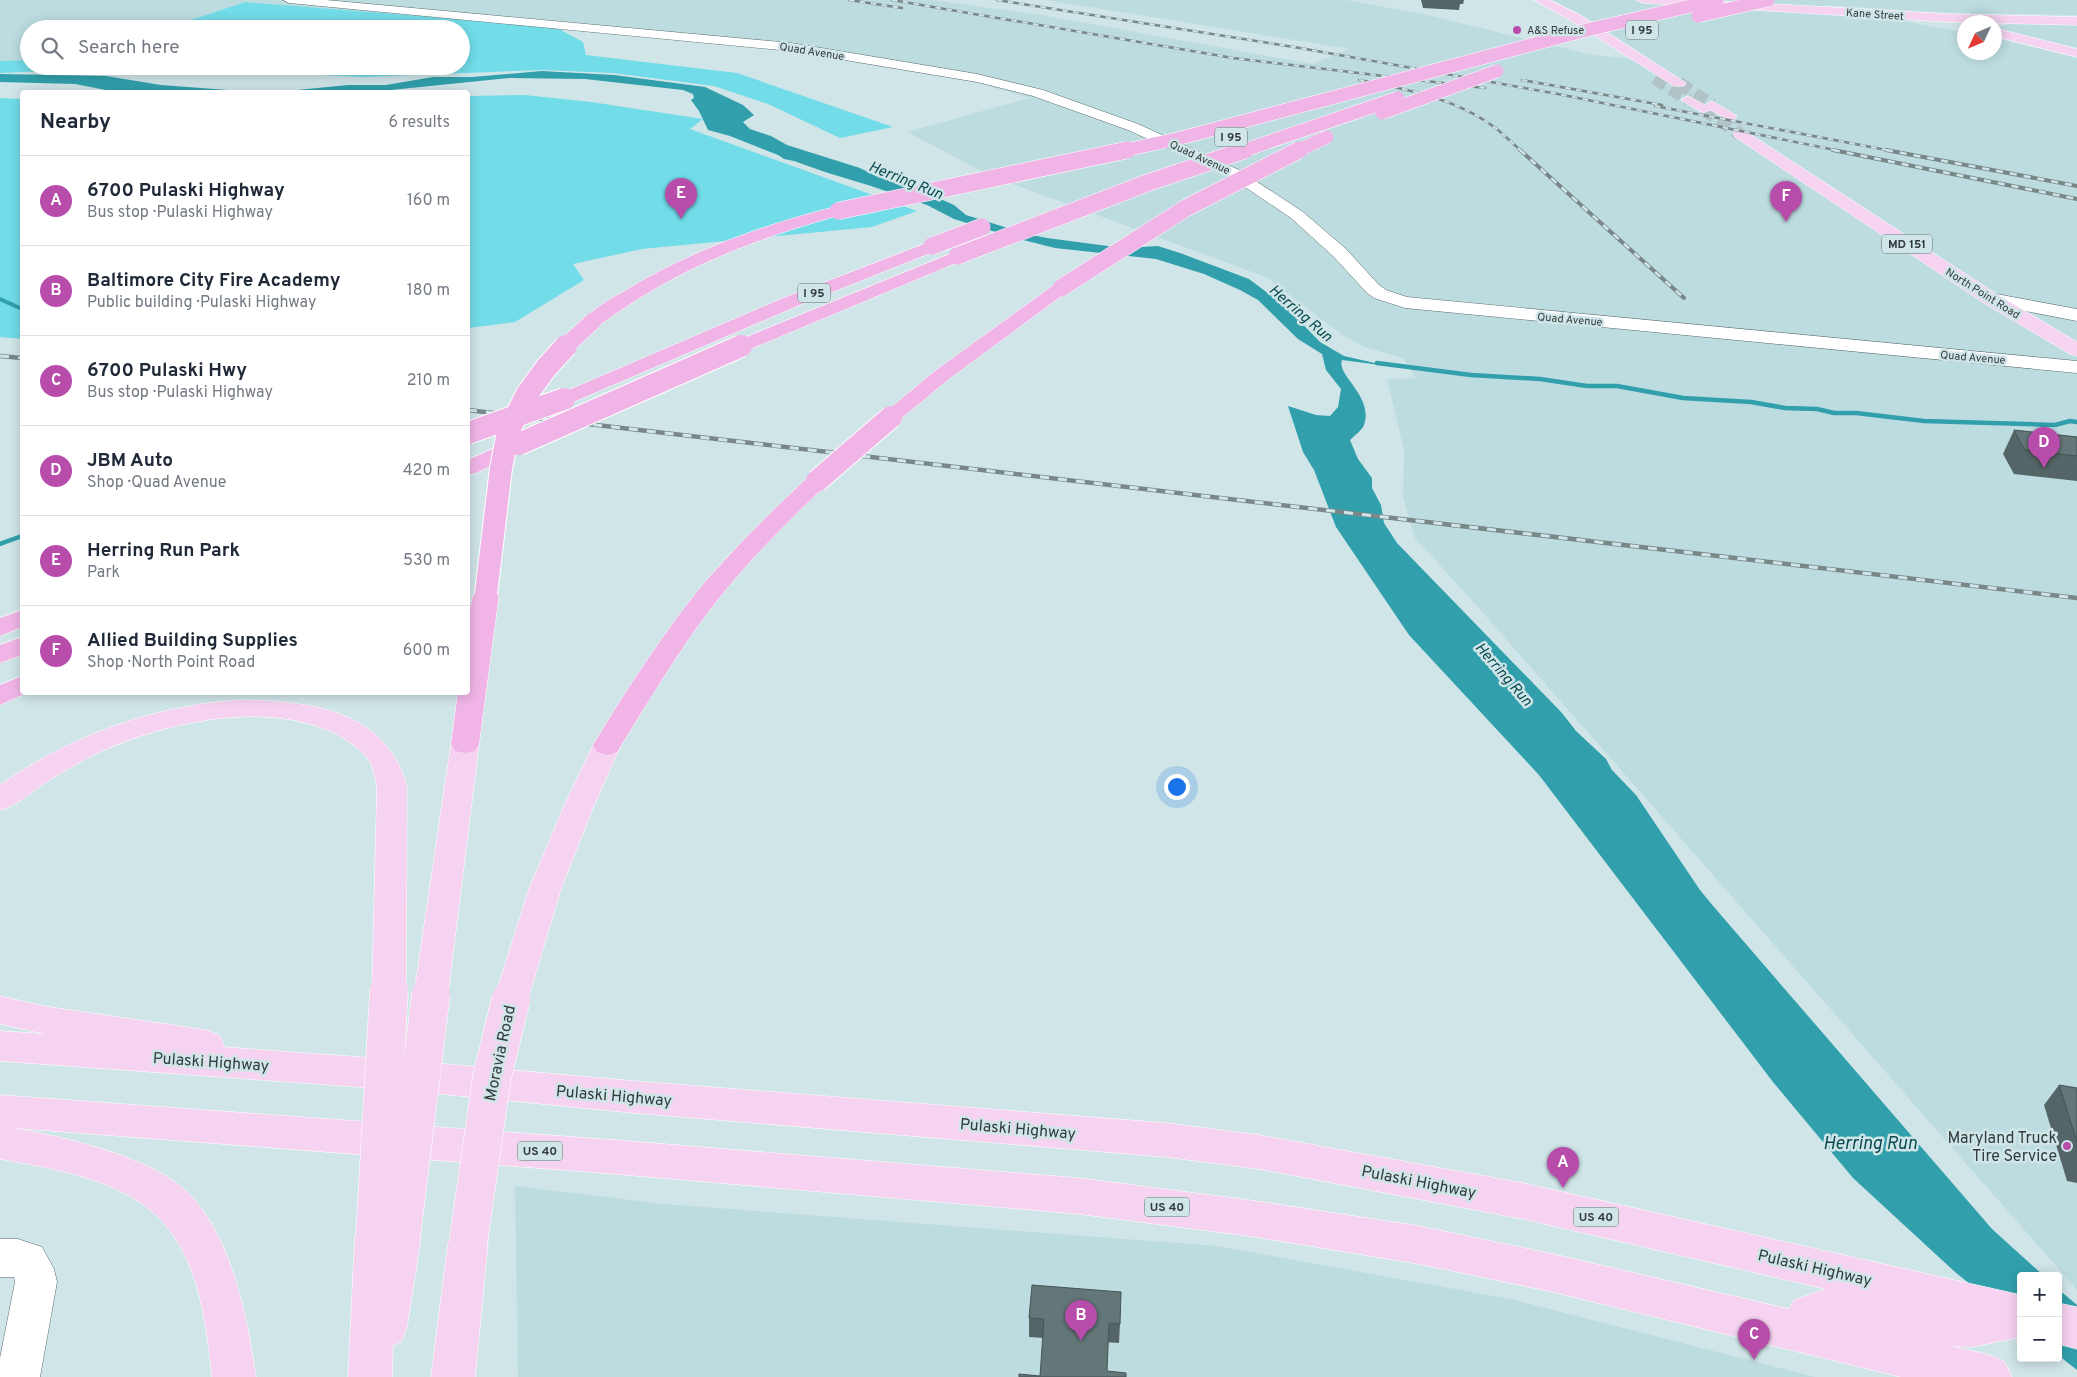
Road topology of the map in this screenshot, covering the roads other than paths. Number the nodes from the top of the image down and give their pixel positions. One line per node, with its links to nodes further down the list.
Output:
1 (289, 0): 41 (street, Quad Avenue)
2 (1643, 0): 7 (main road, Kane Street)
3 (1717, 0): 22 (highway, I 95, bridge)
4 (1735, 0): 8 (main road, Kane Street)
5 (1768, 0): 18 (highway, I 95, bridge)
6 (1534, 2): 16 (main road); 17 (main road)
7 (1891, 14): 8 (main road, Kane Street); 15 (main road)
8 (1952, 16): 9 (main road, Kane Street); 10 (main road, Kane Street); 11 (main road); 14 (main road)
9 (2077, 16)
10 (1957, 17)
11 (1957, 19)
12 (2077, 21): 13 (main road, Kane Street)
13 (2002, 22)
14 (1957, 26)
15 (1957, 27)
16 (1591, 28): 17 (main road); 25 (main road)
17 (1575, 29): 24 (main road)
18 (1645, 29)
19 (1628, 34): 21 (highway, I 95)
20 (2002, 35): 23 (main road)
21 (1592, 43)
22 (1536, 44): 30 (highway, I 95, bridge); 50 (highway, bridge)
23 (2071, 52)
24 (1655, 78)
25 (1679, 83)
26 (1688, 100): 27 (main road)
27 (1730, 116)
28 (1740, 134): 32 (main road, North Point Road / MD 151)
29 (1762, 136): 31 (main road, North Point Road / MD 151)
30 (1168, 160)
31 (1851, 193): 32 (main road); 34 (main road, North Point Road / MD 151)
32 (1831, 194): 35 (main road, North Point Road / MD 151)
33 (996, 222): 42 (highway, I 95, bridge)
34 (1917, 234): 35 (main road); 36 (main road, North Point Road / MD 151)
35 (1892, 235): 36 (main road, North Point Road / MD 151)
36 (1993, 287): 37 (street); 40 (main road, North Point Road / MD 151)
37 (2039, 308): 38 (street); 39 (main road, North Point Road)
38 (2077, 314)
39 (2077, 330)
40 (2077, 350)
41 (2077, 367)
42 (470, 437)
43 (470, 467): 51 (highway, I 95, bridge)
44 (20, 619): 45 (highway)
45 (0, 628)
46 (20, 646): 47 (highway)
47 (0, 655)
48 (20, 686): 49 (highway)
49 (0, 696)
50 (465, 744): 58 (main road, bridge)
51 (607, 745): 69 (main road, Moravia Road, bridge)
52 (0, 800): 58 (main road, bridge)
53 (0, 1010): 55 (main road)
54 (0, 1046): 55 (main road, Pulaski Highway / US 40)
55 (400, 1075): 60 (main road, Pulaski Highway / US 40)
56 (0, 1111): 64 (main road, US 40)
57 (0, 1142): 66 (main road)
58 (388, 1236): 67 (main road); 68 (main road)
59 (0, 1258): 65 (street)
60 (2017, 1315)
61 (2017, 1317): 64 (main road)
62 (2062, 1324): 63 (main road)
63 (2077, 1328)
64 (1799, 1332): 70 (main road, US 40)
65 (18, 1377)
66 (234, 1377)
67 (370, 1377)
68 (378, 1377)
69 (453, 1377)
70 (1990, 1377)

